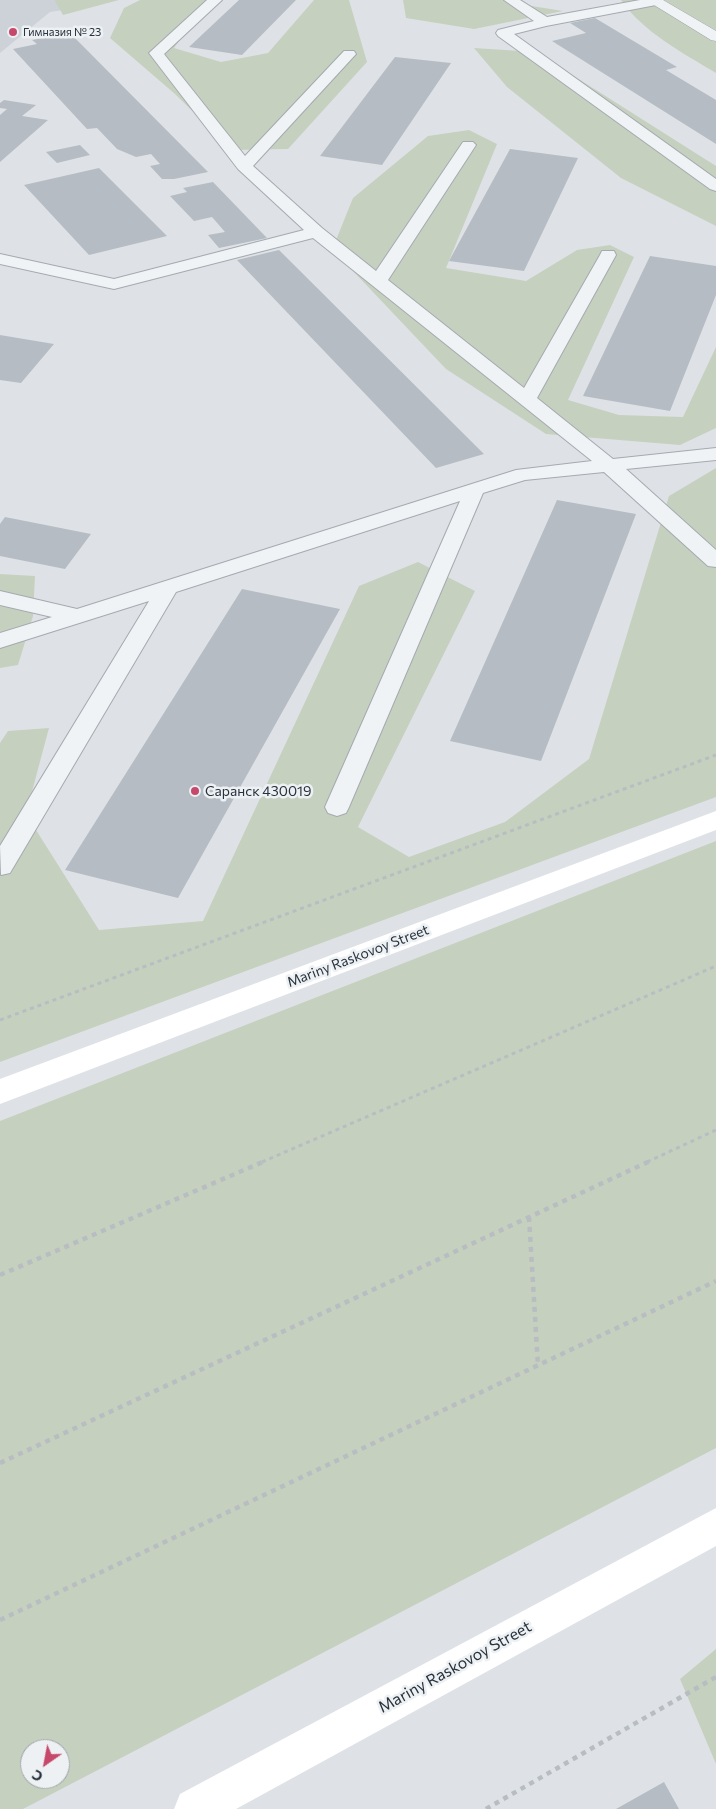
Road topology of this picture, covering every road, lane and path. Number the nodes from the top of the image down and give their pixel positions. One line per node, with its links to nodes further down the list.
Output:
1 (215, 0): 8 (lane)
2 (511, 0): 4 (lane)
3 (654, 1): 4 (lane); 5 (street)
4 (545, 22): 9 (lane)
5 (716, 37)
6 (349, 54): 8 (lane)
7 (468, 145): 13 (lane)
8 (244, 166): 10 (lane)
9 (716, 186)
10 (316, 232): 12 (lane); 13 (lane)
11 (608, 255): 14 (lane)
12 (0, 259)
13 (378, 282): 14 (lane)
14 (526, 400): 16 (lane)
15 (716, 454): 16 (lane)
16 (609, 465): 17 (lane); 18 (lane)
17 (475, 489): 19 (lane); 24 (lane)
18 (716, 561)
19 (168, 588): 21 (lane); 26 (lane)
20 (0, 598): 21 (lane)
21 (78, 616): 22 (lane)
22 (0, 641)
23 (716, 755): 28 (path)
24 (337, 807)
25 (716, 820): 29 (street, Mariny Raskovoy Street)
26 (1, 866)
27 (716, 966): 32 (path)
28 (0, 1020)
29 (0, 1092)
30 (716, 1130): 31 (path)
31 (530, 1217): 34 (path); 35 (path)
32 (0, 1275)
33 (716, 1281): 34 (path)
34 (538, 1366): 37 (path)
35 (0, 1464)
36 (716, 1526): 39 (street, Mariny Raskovoy Street)
37 (0, 1620)
38 (716, 1677): 40 (path)
39 (195, 1809)
40 (486, 1809)

